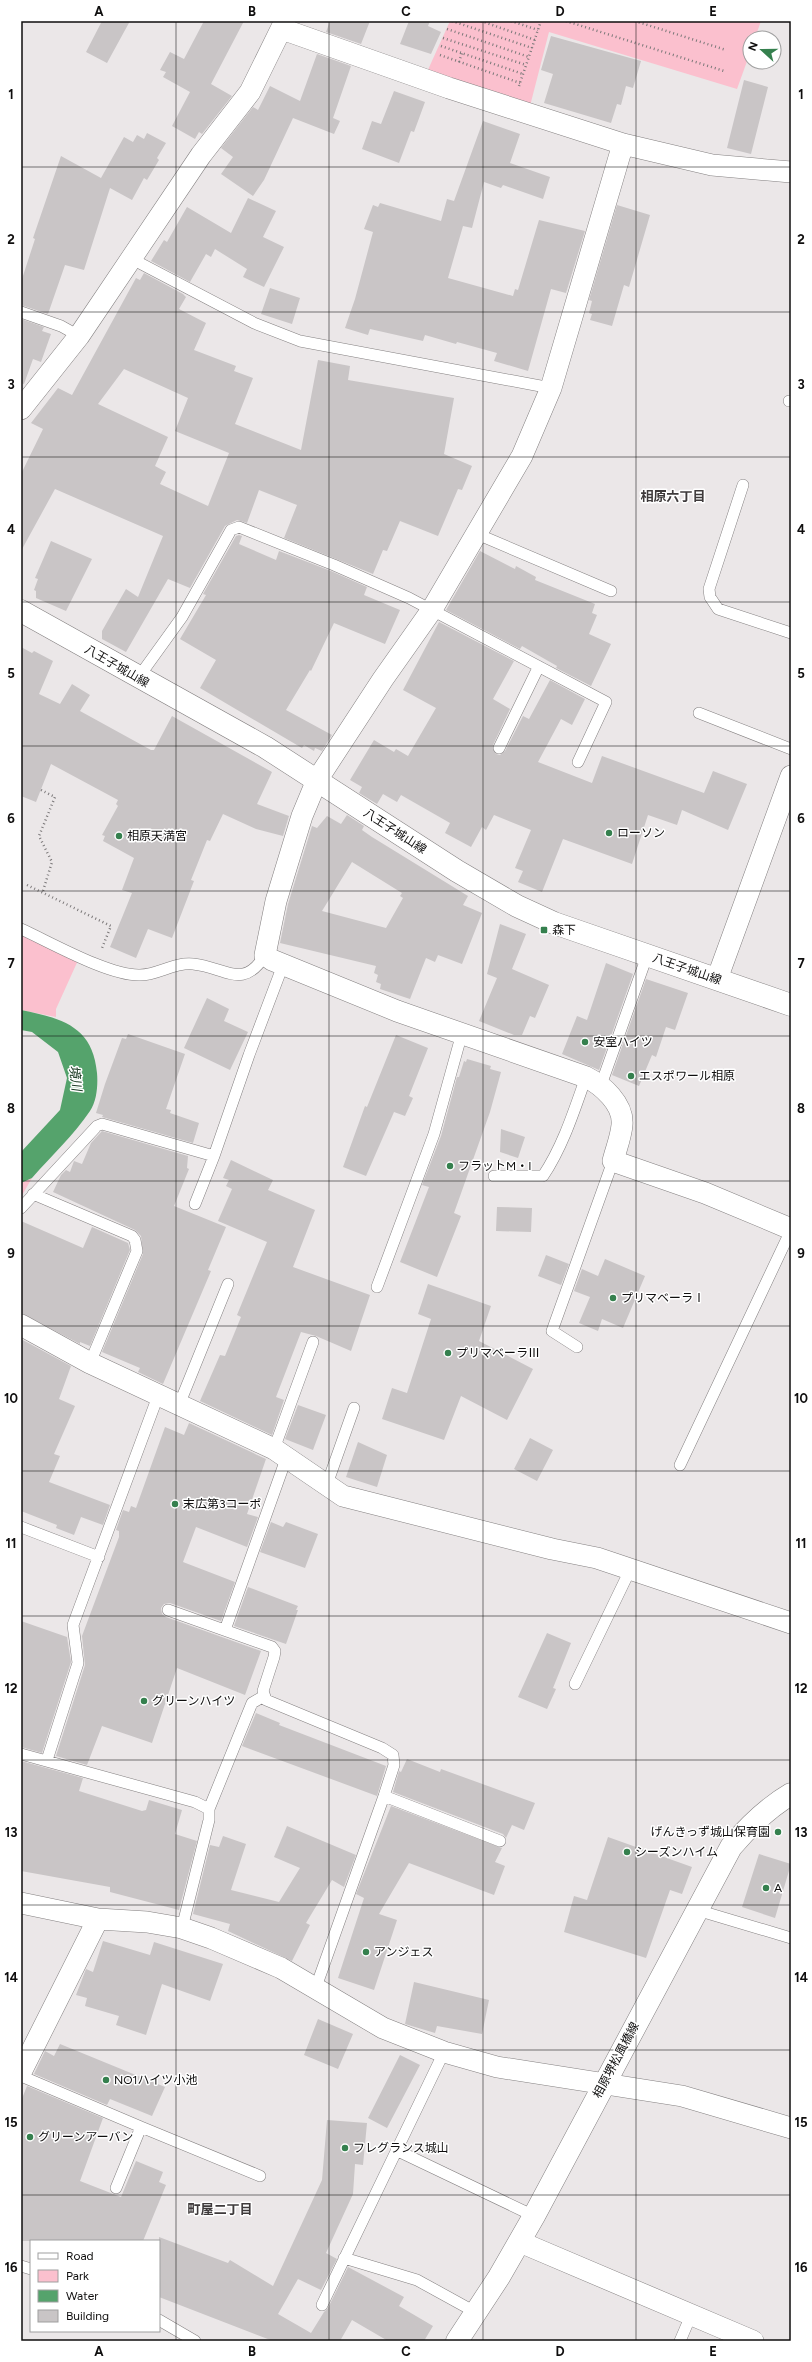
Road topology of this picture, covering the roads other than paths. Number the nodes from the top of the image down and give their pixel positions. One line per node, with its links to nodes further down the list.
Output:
1 (283, 25): 2 (street); 4 (street)
2 (623, 144): 3 (street); 7 (street)
3 (791, 172)
4 (130, 258): 6 (street); 7 (lane)
5 (21, 312): 6 (lane)
6 (79, 336): 8 (street)
7 (551, 388): 10 (street)
8 (21, 409)
9 (743, 485): 14 (lane)
10 (476, 534): 11 (lane); 13 (street)
11 (611, 591)
12 (21, 611): 16 (main road, 八王子城山線)
13 (431, 611): 15 (lane); 16 (lane); 22 (street)
14 (791, 633)
15 (538, 668): 18 (lane); 20 (lane)
16 (138, 678): 22 (main road, 八王子城山線)
17 (699, 713): 19 (lane)
18 (499, 748)
19 (791, 749)
20 (578, 762)
21 (791, 776): 27 (street)
22 (317, 780): 24 (street); 25 (main road, 八王子城山線)
23 (21, 928): 24 (lane)
24 (265, 955): 26 (street)
25 (647, 956): 27 (main road, 八王子城山線); 30 (lane)
26 (284, 965): 29 (street); 31 (lane)
27 (717, 979): 28 (main road, 八王子城山線)
28 (791, 1005)
29 (462, 1033): 30 (street); 39 (lane)
30 (593, 1081): 32 (street); 33 (lane)
31 (214, 1156): 34 (lane); 35 (lane)
32 (613, 1161): 37 (street); 42 (lane)
33 (494, 1176)
34 (33, 1194): 36 (lane); 43 (lane)
35 (195, 1204)
36 (21, 1208)
37 (791, 1230): 48 (lane)
38 (228, 1284): 45 (lane)
39 (377, 1287)
40 (21, 1325): 43 (street)
41 (313, 1342): 47 (lane)
42 (577, 1347)
43 (90, 1363): 44 (street)
44 (158, 1396): 45 (street); 51 (lane)
45 (179, 1405): 47 (street)
46 (354, 1408): 49 (lane)
47 (280, 1454): 49 (street); 55 (lane)
48 (680, 1465)
49 (326, 1487): 52 (street)
50 (21, 1527): 51 (lane)
51 (99, 1556): 59 (lane)
52 (631, 1568): 54 (street); 56 (lane)
53 (168, 1610): 55 (lane)
54 (791, 1623)
55 (225, 1630): 57 (lane)
56 (575, 1684)
57 (264, 1696): 61 (lane); 62 (lane)
58 (21, 1754): 59 (lane)
59 (47, 1760): 62 (lane)
60 (791, 1794): 65 (main road, 相原堺松風橋線)
61 (384, 1796): 63 (lane); 69 (lane)
62 (209, 1809): 67 (lane)
63 (500, 1841)
64 (21, 1903): 66 (street)
65 (697, 1910): 68 (lane); 73 (main road, 相原堺松風橋線)
66 (98, 1919): 67 (street); 71 (street)
67 (182, 1928): 69 (street)
68 (791, 1938)
69 (316, 1987): 70 (street)
70 (444, 2052): 73 (street); 76 (lane)
71 (21, 2072)
72 (21, 2076): 74 (lane)
73 (603, 2084): 75 (street); 79 (main road, 相原堺松風橋線)
74 (141, 2127): 77 (lane); 78 (lane)
75 (791, 2128)
76 (396, 2150): 79 (lane); 81 (lane)
77 (260, 2176)
78 (116, 2188)
79 (534, 2216): 80 (main road, 相原堺松風橋線)
80 (520, 2242): 83 (main road, 相原堺松風橋線); 84 (street)
81 (344, 2258): 82 (lane); 83 (lane)
82 (322, 2304)
83 (477, 2313): 87 (main road, 相原堺松風橋線)
84 (692, 2314): 88 (lane); 89 (street)
85 (160, 2321): 86 (lane)
86 (195, 2341)
87 (457, 2341)
88 (680, 2341)
89 (753, 2341)

